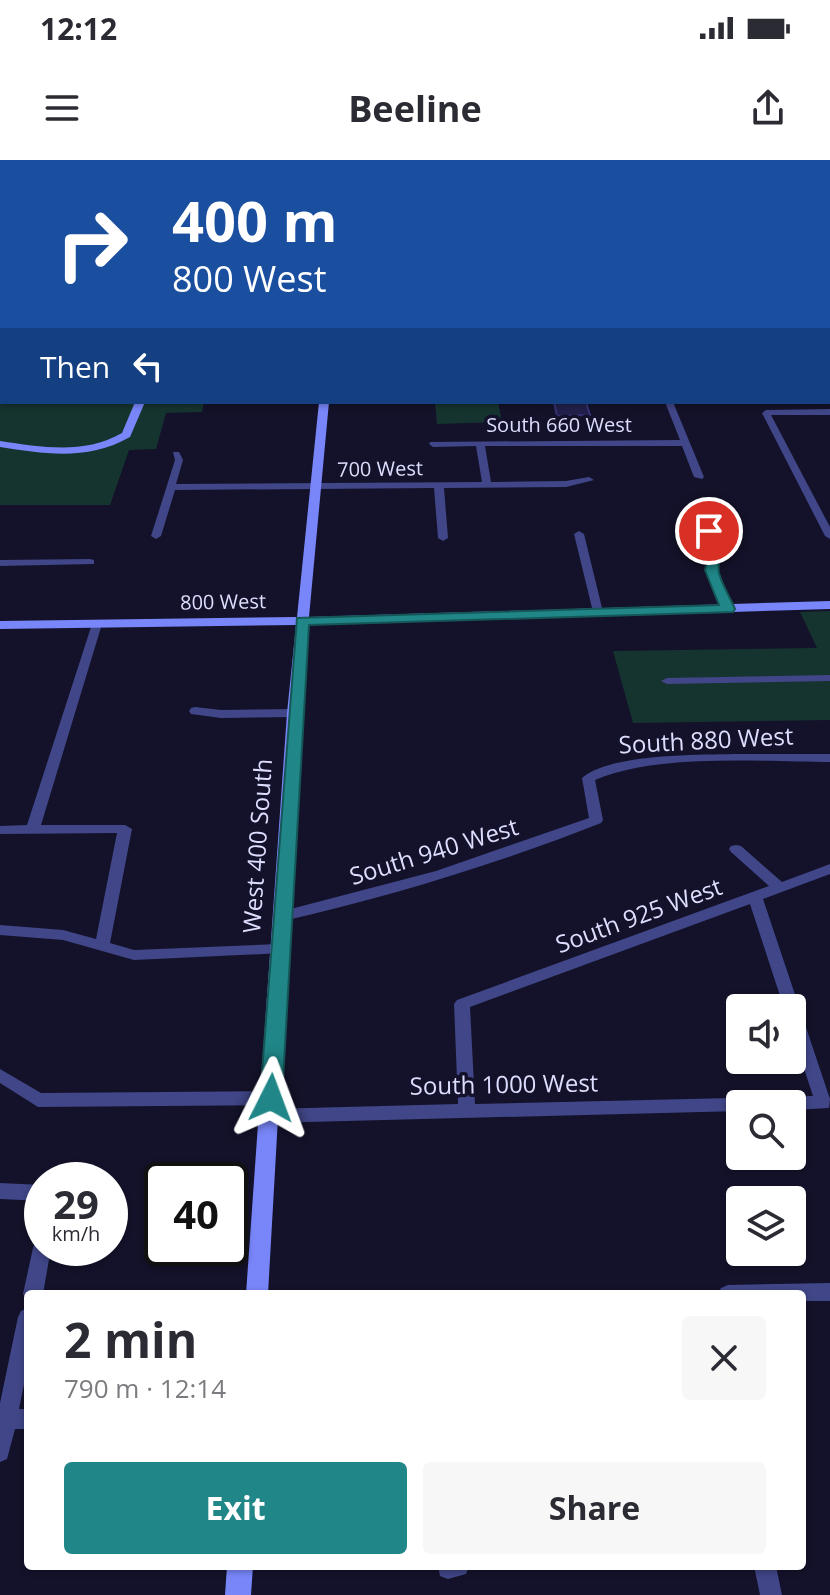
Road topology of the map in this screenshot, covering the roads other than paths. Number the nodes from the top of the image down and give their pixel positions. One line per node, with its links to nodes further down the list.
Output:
1 (139, 404): 7 (street)
2 (324, 404): 15 (street, West 400 South)
3 (670, 404): 6 (street)
4 (830, 412): 19 (street)
5 (480, 443): 6 (street, South 660 West); 8 (street, South 660 West); 12 (street)
6 (685, 443): 10 (street)
7 (0, 444)
8 (433, 444)
9 (176, 454): 14 (street)
10 (699, 477)
11 (589, 480): 12 (street, 700 West)
12 (487, 485): 13 (street, 700 West)
13 (439, 486): 15 (street, 700 West); 20 (street)
14 (171, 487): 15 (street, 700 West); 18 (street)
15 (318, 487): 26 (street, West 400 South)
16 (709, 531): 24 (street)
17 (579, 534): 25 (street)
18 (156, 536)
19 (830, 536)
20 (443, 538)
21 (90, 562): 22 (street)
22 (0, 563)
23 (830, 605): 24 (street, 800 West)
24 (728, 609): 25 (street, 800 West)
25 (598, 612): 26 (street, 800 West)
26 (302, 621): 27 (street, 800 West); 32 (street, West 400 South)
27 (97, 624): 28 (street, 800 West); 35 (street)
28 (0, 625)
29 (830, 678): 30 (street)
30 (667, 681)
31 (195, 711): 32 (street)
32 (294, 713): 41 (street, West 400 South)
33 (830, 758): 34 (street, South 880 West)
34 (596, 820): 41 (street, South 940 West)
35 (33, 829): 36 (street); 43 (street)
36 (0, 830)
37 (736, 849): 39 (street)
38 (830, 869): 39 (street, South 925 West)
39 (780, 888): 40 (street, South 925 West)
40 (755, 897): 45 (street); 51 (street, South 925 West)
41 (283, 916): 44 (street, West 400 South)
42 (0, 930): 43 (street)
43 (102, 947): 44 (street)
44 (279, 949): 50 (street, West 400 South)
45 (787, 994)
46 (806, 1051): 48 (street)
47 (0, 1075): 50 (street, South 1000 West)
48 (806, 1103)
49 (726, 1104): 51 (street, South 1000 West)
50 (270, 1107): 51 (street, South 1000 West); 56 (street, West 400 South)
51 (467, 1109)
52 (0, 1191): 53 (street)
53 (24, 1192)
54 (38, 1266): 55 (street)
55 (34, 1290)
56 (257, 1290)
57 (806, 1292): 58 (street)
58 (830, 1292)
59 (24, 1342): 60 (street)
60 (12, 1419): 61 (street)
61 (0, 1452)
62 (240, 1570): 64 (street)
63 (766, 1570): 65 (street)
64 (238, 1595)
65 (771, 1595)

